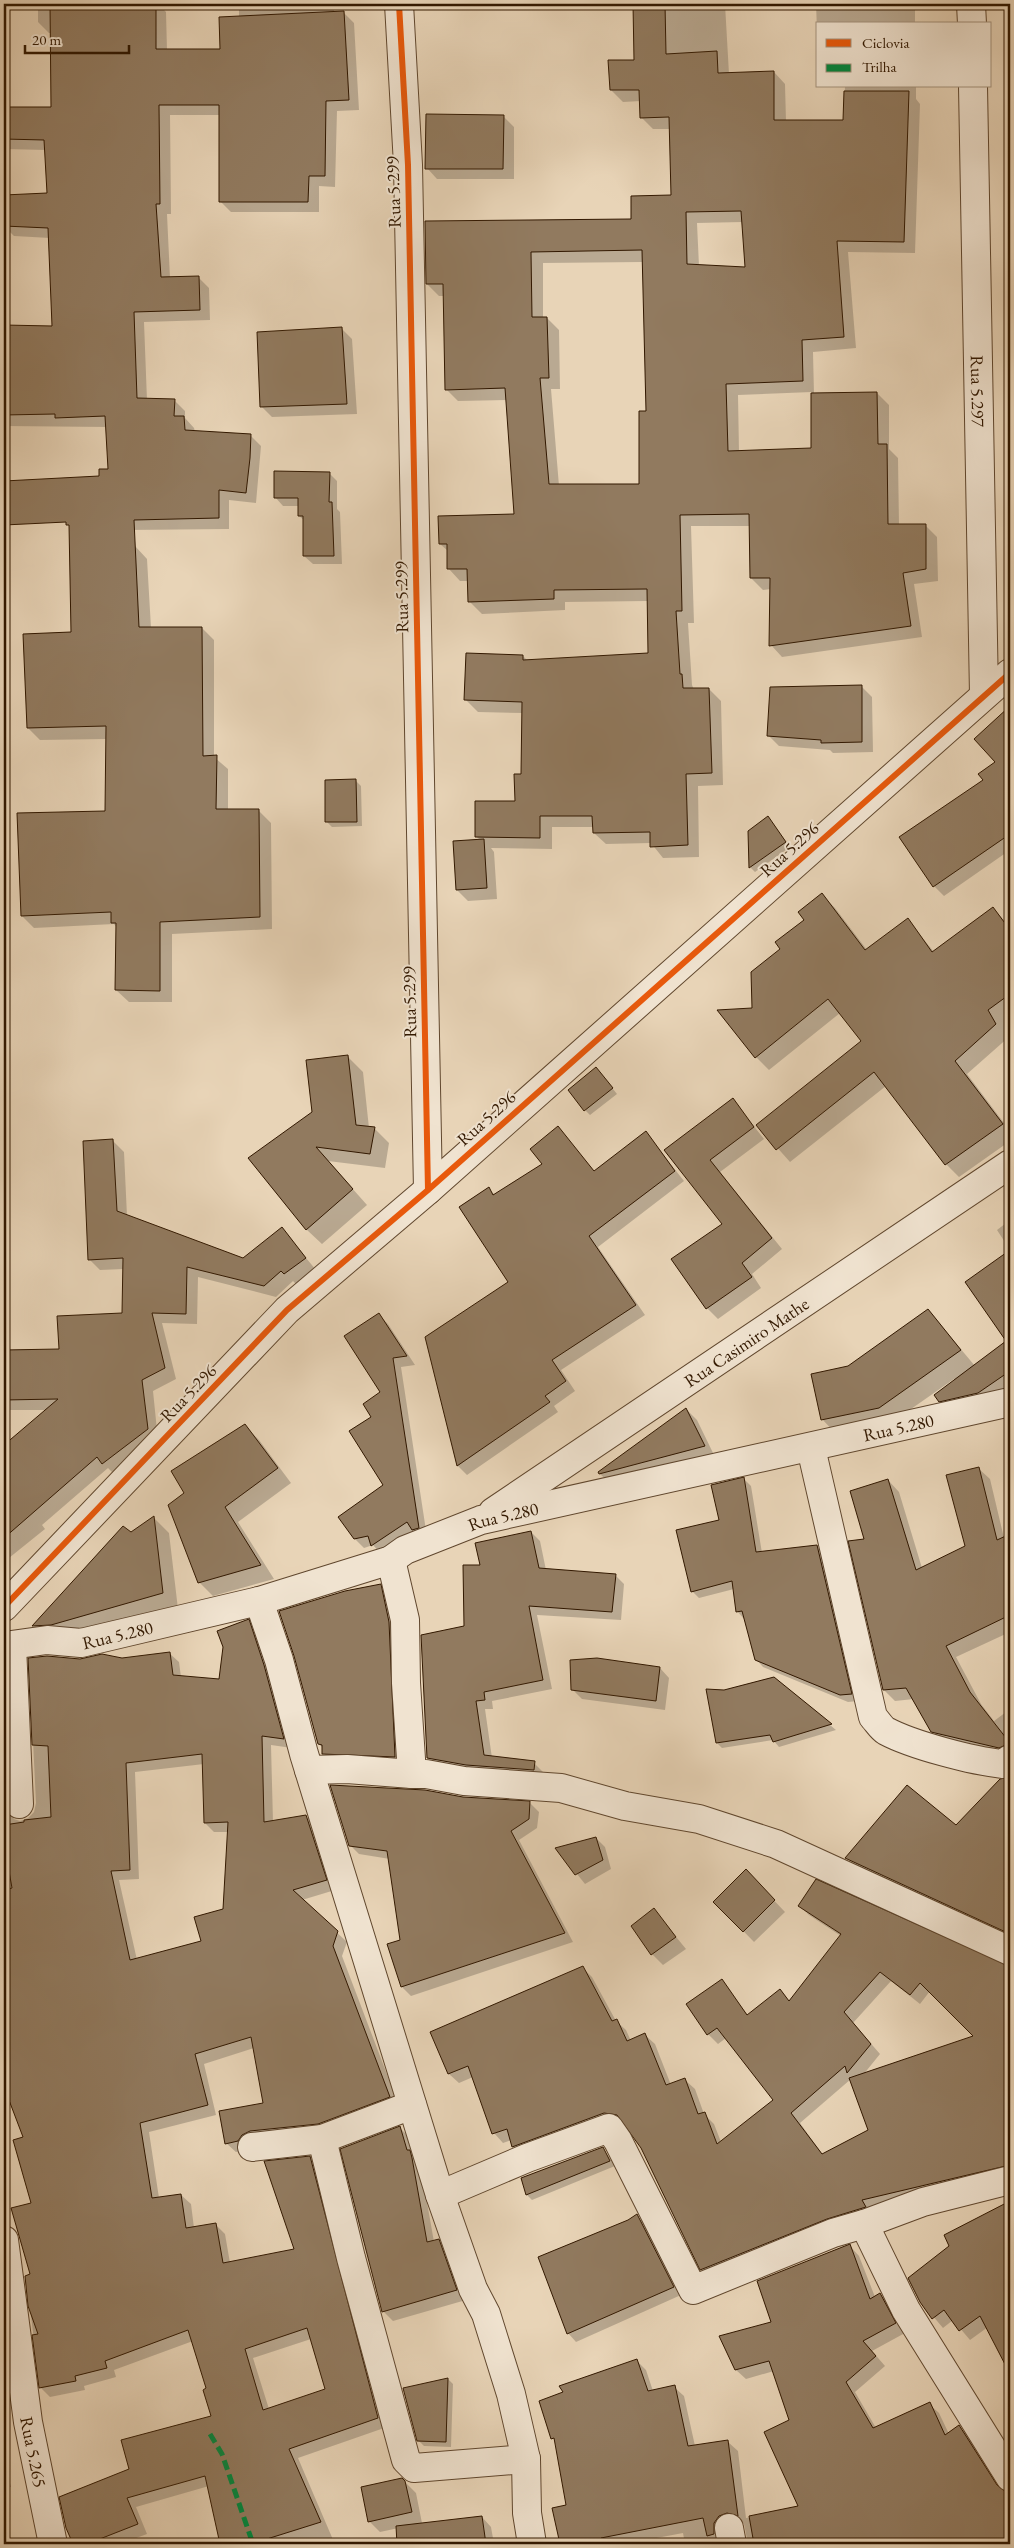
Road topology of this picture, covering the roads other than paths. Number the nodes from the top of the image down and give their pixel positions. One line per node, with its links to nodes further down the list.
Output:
1 (399, 4): 8 (street, Rua 5.299)
2 (971, 4): 3 (street)
3 (972, 22)
4 (973, 88): 6 (street, Rua 5.297)
5 (1010, 673): 6 (street, Rua 5.296)
6 (984, 695): 8 (street, Rua 5.296)
7 (1010, 1164): 11 (street, Rua Casimiro Mathe)
8 (428, 1190): 14 (street, Rua 5.296)
9 (1010, 1402): 10 (street, Rua 5.280)
10 (811, 1448): 11 (street, Rua 5.280); 16 (street)
11 (481, 1520): 12 (street, Rua 5.280)
12 (391, 1560): 13 (street, Rua 5.280); 18 (street)
13 (259, 1601): 15 (street, Rua 5.280); 17 (street)
14 (4, 1607)
15 (8, 1646): 19 (street)
16 (1010, 1759)
17 (309, 1770): 18 (street); 21 (street)
18 (412, 1774): 20 (street)
19 (19, 1804)
20 (1010, 1951)
21 (412, 2105): 22 (street); 25 (street)
22 (322, 2139): 23 (street); 28 (street)
23 (252, 2147)
24 (1010, 2180): 26 (street)
25 (440, 2196): 26 (street); 28 (street)
26 (864, 2224): 29 (street)
27 (4, 2240): 30 (street, Rua 5.265)
28 (526, 2459): 31 (street)
29 (1010, 2477)
30 (53, 2544)
31 (532, 2544)

